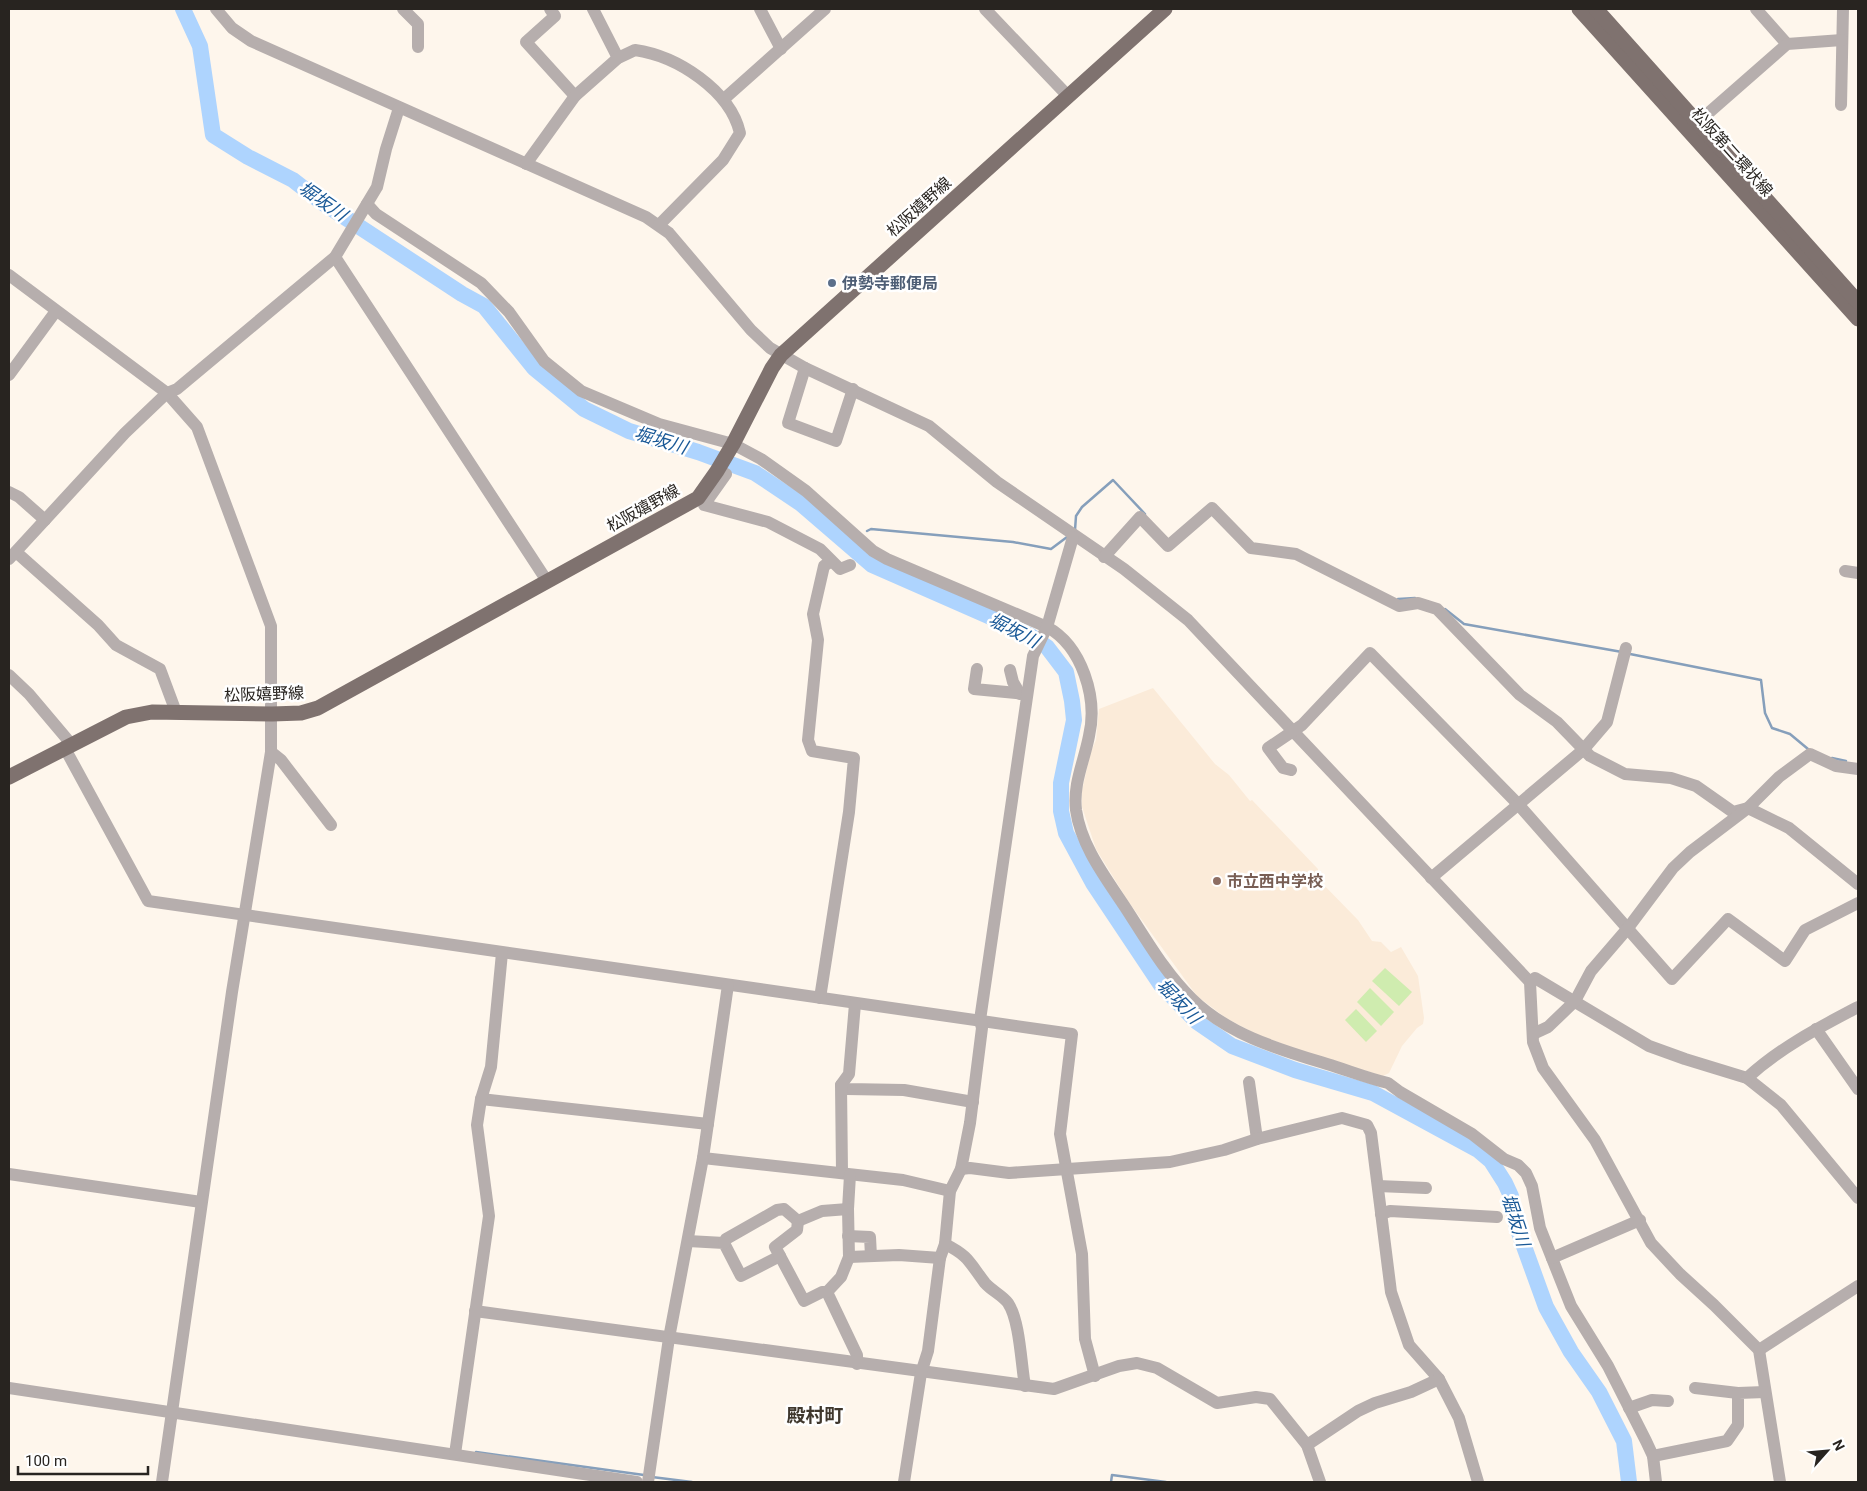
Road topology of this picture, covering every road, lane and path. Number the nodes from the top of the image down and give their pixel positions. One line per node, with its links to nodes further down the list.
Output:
1 (216, 9): 22 (street)
2 (403, 9): 15 (street)
3 (550, 9): 18 (street)
4 (593, 9): 17 (street)
5 (760, 9): 16 (street)
6 (825, 9): 16 (street)
7 (985, 9): 19 (street)
8 (1165, 9): 19 (main road, 松阪嬉野線)
9 (1579, 9): 31 (main road, 松阪第二環状線)
10 (1596, 9): 23 (main road, 松阪第二環状線)
11 (1756, 9): 14 (street)
12 (1843, 9): 13 (street)
13 (1842, 40): 14 (street); 21 (street)
14 (1787, 44): 23 (street)
15 (418, 47)
16 (781, 48): 20 (street)
17 (618, 58): 18 (street); 20 (street)
18 (575, 96): 24 (street)
19 (1068, 96): 32 (main road, 松阪嬉野線)
20 (724, 99): 26 (street)
21 (1841, 105)
22 (399, 108): 24 (street); 25 (street)
23 (1697, 123): 29 (main road, 松阪第二環状線)
24 (526, 164): 26 (street)
25 (366, 206): 27 (street); 37 (street)
26 (659, 225): 32 (street)
27 (334, 257): 36 (street); 48 (street)
28 (9, 276): 30 (street)
29 (1858, 302)
30 (56, 311): 34 (street); 36 (street)
31 (1858, 319)
32 (781, 356): 33 (street); 37 (main road, 松阪嬉野線)
33 (805, 368): 35 (street); 35 (street)
34 (9, 375)
35 (853, 389): 41 (street)
36 (167, 393): 40 (street); 56 (street)
37 (733, 444): 38 (main road, 松阪嬉野線); 49 (street)
38 (717, 471): 44 (street); 48 (main road, 松阪嬉野線)
39 (9, 492): 40 (street)
40 (45, 520): 42 (street)
41 (1070, 534): 43 (street); 49 (street)
42 (12, 555): 55 (street)
43 (1104, 557): 57 (street); 59 (street)
44 (832, 561): 45 (street); 75 (street)
45 (850, 565)
46 (1845, 571): 47 (street)
47 (1858, 574)
48 (547, 581): 56 (main road, 松阪嬉野線)
49 (1046, 629): 54 (street); 113 (street)
50 (1625, 653): 59 (street)
51 (977, 669): 54 (street)
52 (1010, 670): 54 (street)
53 (9, 675): 58 (street)
54 (1023, 694): 79 (street)
55 (176, 712): 56 (main road, 松阪嬉野線); 58 (main road, 松阪嬉野線)
56 (272, 714): 60 (street)
57 (1292, 731): 62 (street); 64 (street); 67 (street)
58 (66, 746): 63 (main road, 松阪嬉野線); 70 (street)
59 (1583, 750): 64 (street); 65 (street)
60 (271, 752): 66 (street); 70 (street)
61 (1858, 769): 65 (street)
62 (1291, 770)
63 (9, 777)
64 (1517, 803): 67 (street); 71 (street)
65 (1748, 808): 68 (street); 71 (street)
66 (331, 824)
67 (1431, 878): 73 (street)
68 (1858, 884)
69 (1858, 903): 71 (street)
70 (245, 915): 72 (street); 99 (street)
71 (1628, 928): 76 (street)
72 (502, 953): 74 (street); 86 (street)
73 (1530, 982): 76 (street); 81 (street)
74 (728, 986): 75 (street); 88 (street)
75 (820, 998): 77 (street)
76 (1575, 1000): 81 (street); 82 (street)
77 (855, 1004): 79 (street); 84 (street)
78 (1858, 1008): 80 (street)
79 (980, 1020): 87 (street); 92 (street)
80 (1816, 1028): 82 (street); 85 (street)
81 (1533, 1034): 103 (street)
82 (1747, 1078): 98 (street)
83 (1249, 1082): 89 (street)
84 (842, 1085): 87 (street); 94 (street)
85 (1858, 1089)
86 (482, 1099): 88 (street); 116 (street)
87 (973, 1102): 91 (street)
88 (708, 1124): 90 (street)
89 (1257, 1139): 92 (street); 95 (street)
90 (704, 1158): 94 (street); 106 (street)
91 (961, 1169): 92 (street); 97 (street)
92 (1067, 1170): 121 (street)
93 (9, 1174): 99 (street)
94 (846, 1174): 97 (street); 100 (street)
95 (1378, 1186): 96 (street); 101 (street)
96 (1426, 1188)
97 (950, 1191): 108 (street)
98 (1858, 1198)
99 (201, 1202): 130 (street)
100 (848, 1209): 104 (street); 105 (street)
101 (1381, 1214): 102 (street); 122 (street)
102 (1497, 1217)
103 (1640, 1220): 113 (street); 118 (street)
104 (798, 1221): 107 (street); 109 (street)
105 (848, 1236): 110 (street); 111 (street)
106 (688, 1241): 107 (street); 117 (street)
107 (724, 1243): 109 (street)
108 (945, 1244): 112 (street); 123 (street)
109 (780, 1256): 115 (street)
110 (870, 1256): 111 (street); 112 (street)
111 (849, 1257): 115 (street)
112 (940, 1258): 120 (street)
113 (1552, 1258): 129 (street)
114 (1858, 1286): 118 (street)
115 (827, 1292): 119 (street)
116 (475, 1311): 117 (street); 132 (street)
117 (670, 1338): 119 (street); 134 (street)
118 (1759, 1350): 126 (street)
119 (857, 1364): 120 (street)
120 (922, 1373): 123 (street); 136 (street)
121 (1095, 1376): 123 (street); 131 (street)
122 (1439, 1379): 131 (street); 138 (street)
123 (1025, 1386)
124 (9, 1388): 130 (street)
125 (1695, 1388): 127 (street)
126 (1765, 1392): 127 (street); 140 (street)
127 (1738, 1394): 133 (street)
128 (1668, 1401): 129 (street)
129 (1629, 1408): 133 (street)
130 (172, 1414): 132 (street); 135 (street)
131 (1307, 1445): 137 (street)
132 (455, 1450): 134 (street)
133 (1653, 1456): 139 (street)
134 (646, 1479)
135 (162, 1482)
136 (904, 1482)
137 (1320, 1482)
138 (1478, 1482)
139 (1656, 1482)
140 (1780, 1482)

